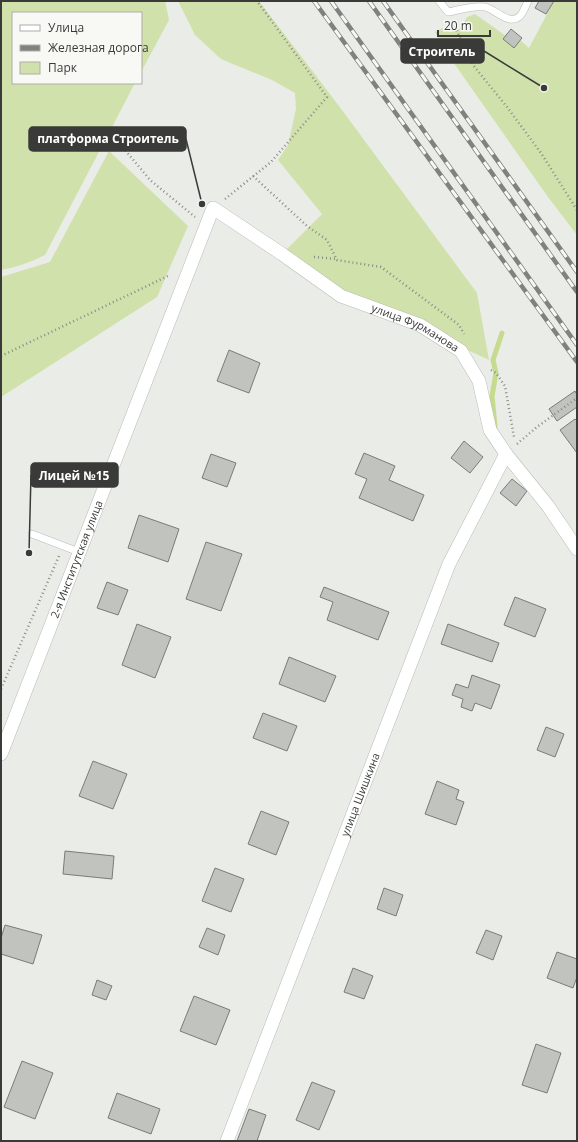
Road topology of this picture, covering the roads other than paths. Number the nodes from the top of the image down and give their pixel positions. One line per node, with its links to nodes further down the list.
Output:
1 (439, 1): 2 (lane)
2 (528, 1)
3 (213, 208): 4 (street, улица Фурманова); 7 (street, 2-я Институтская улица)
4 (506, 454): 6 (street, улица Фурманова); 9 (street, улица Шишкина)
5 (32, 534): 7 (lane)
6 (577, 549)
7 (79, 552): 8 (street, 2-я Институтская улица)
8 (1, 754)
9 (227, 1141)

